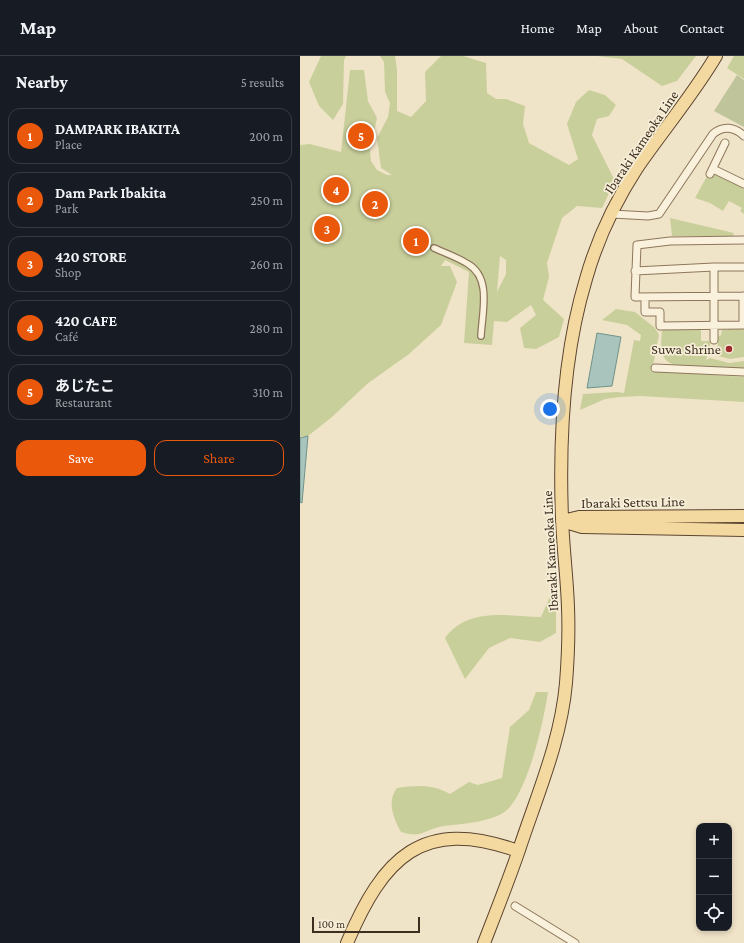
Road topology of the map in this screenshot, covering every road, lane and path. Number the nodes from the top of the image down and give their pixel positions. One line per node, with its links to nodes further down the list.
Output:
1 (716, 56): 5 (main road, Ibaraki Kameoka Line)
2 (744, 136): 5 (street)
3 (725, 143): 4 (street)
4 (744, 184)
5 (612, 214): 20 (main road, Ibaraki Kameoka Line)
6 (744, 240): 10 (street)
7 (434, 248): 15 (street)
8 (714, 267): 9 (street); 10 (street); 11 (street)
9 (744, 267)
10 (636, 271): 13 (street)
11 (713, 296): 12 (street); 13 (street); 14 (street)
12 (743, 296): 14 (street)
13 (645, 297): 14 (street)
14 (714, 325): 16 (street)
15 (481, 336)
16 (714, 340)
17 (659, 370): 18 (street)
18 (744, 372)
19 (744, 516): 20 (main road, Ibaraki Settsu Line)
20 (562, 521): 21 (main road, Ibaraki Settsu Line); 22 (main road, Ibaraki Kameoka Line)
21 (744, 530)
22 (518, 851): 24 (main road); 25 (main road)
23 (514, 906): 26 (street)
24 (347, 943)
25 (484, 943)
26 (575, 943)

